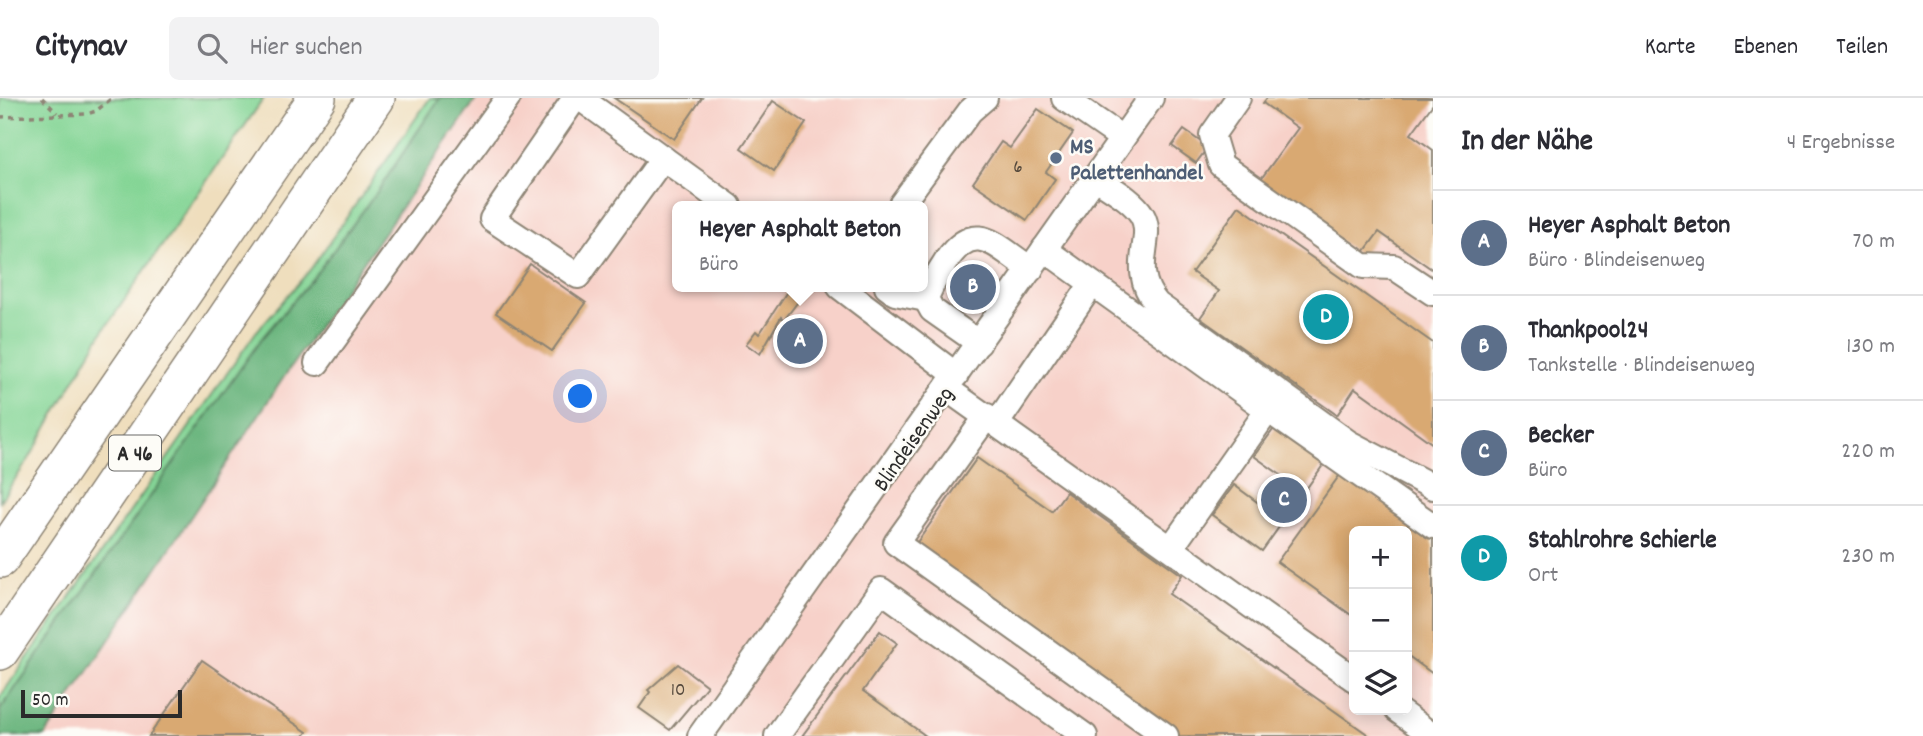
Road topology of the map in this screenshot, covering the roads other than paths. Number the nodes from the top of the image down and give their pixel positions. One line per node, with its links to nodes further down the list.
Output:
1 (317, 98): 30 (highway, A 46)
2 (376, 98): 31 (highway, A 46)
3 (508, 98): 23 (street)
4 (577, 98): 10 (street); 10 (street)
5 (985, 98): 13 (street)
6 (1064, 98): 9 (street)
7 (1151, 98): 9 (street, Blindeisenweg)
8 (1238, 98): 20 (street)
9 (1122, 138): 11 (street, Blindeisenweg)
10 (663, 158): 12 (street)
11 (1095, 177): 14 (street, Blindeisenweg); 27 (street)
12 (722, 201)
13 (904, 201)
14 (1037, 259): 15 (street); 16 (street); 22 (street, Blindeisenweg)
15 (1092, 284): 25 (street); 26 (street)
16 (928, 290)
17 (845, 292): 24 (street)
18 (894, 292): 21 (street)
19 (928, 292): 21 (street)
20 (1433, 293)
21 (926, 299): 22 (street)
22 (979, 344): 24 (street, Blindeisenweg)
23 (317, 363)
24 (951, 382): 26 (street); 34 (street, Blindeisenweg)
25 (1268, 410): 28 (street); 29 (street)
26 (992, 419): 29 (street); 37 (street)
27 (1433, 487)
28 (1433, 526)
29 (1171, 548): 32 (street)
30 (0, 559)
31 (0, 651)
32 (1349, 675)
33 (1404, 715): 38 (street)
34 (700, 736)
35 (776, 736): 36 (street)
36 (1085, 736)
37 (1166, 736)
38 (1433, 736)

